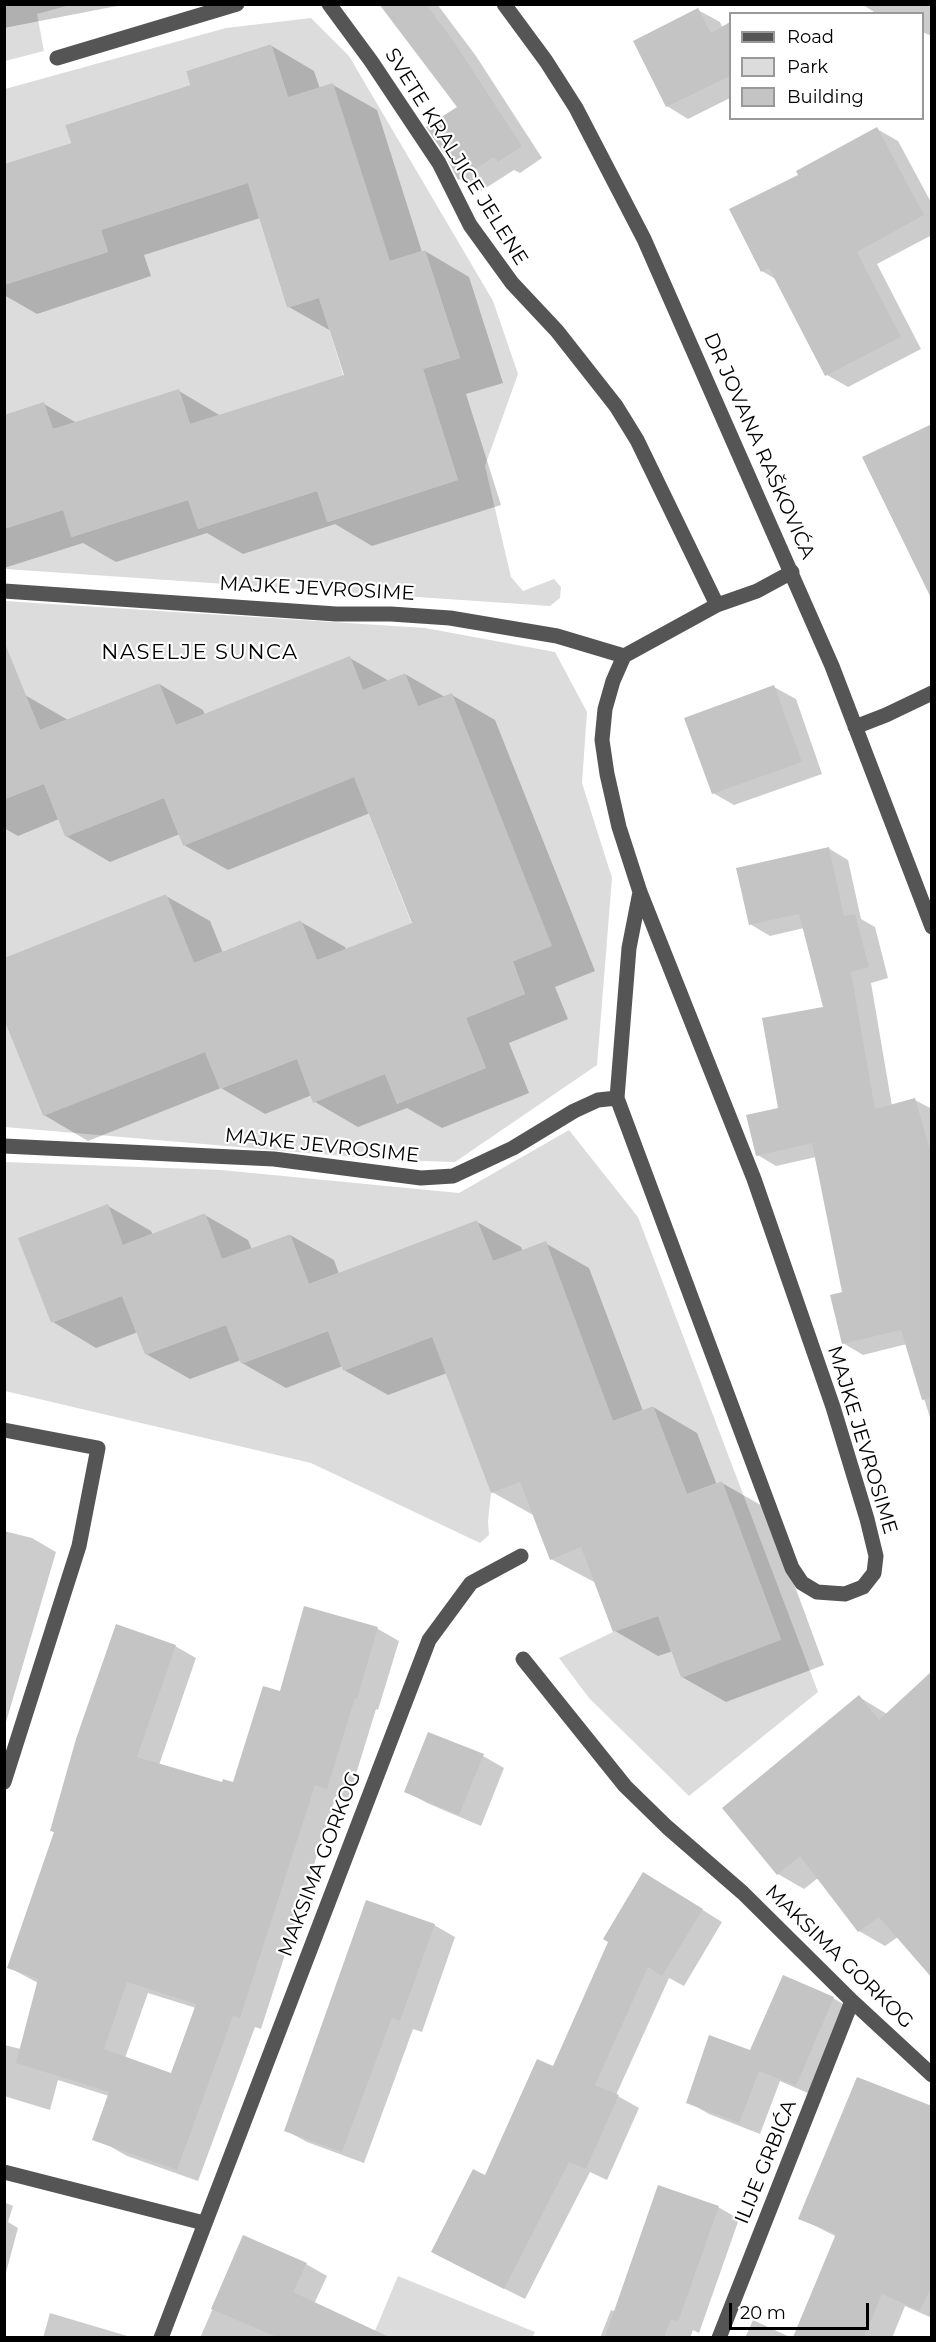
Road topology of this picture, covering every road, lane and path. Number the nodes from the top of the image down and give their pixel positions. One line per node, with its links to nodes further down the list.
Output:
1 (237, 4): 4 (street)
2 (329, 4): 7 (street, SVETE KRALJICE JELENE)
3 (504, 4): 5 (street, DR JOVANA RAŠKOVIĆA)
4 (57, 58)
5 (792, 572): 7 (street); 10 (street, DR JOVANA RAŠKOVIĆA)
6 (4, 591): 8 (street, MAJKE JEVROSIME)
7 (717, 605): 8 (street)
8 (624, 656): 11 (street, MAJKE JEVROSIME)
9 (932, 693): 10 (street)
10 (855, 727): 12 (street, DR JOVANA RAŠKOVIĆA)
11 (640, 892): 13 (street, MAJKE JEVROSIME); 13 (street, MAJKE JEVROSIME)
12 (932, 927)
13 (617, 1098): 14 (street, MAJKE JEVROSIME)
14 (4, 1146)
15 (4, 1431): 18 (street)
16 (521, 1557): 22 (street, MAKSIMA GORKOG)
17 (523, 1659): 19 (street, MAKSIMA GORKOG)
18 (4, 1782)
19 (852, 2001): 20 (street, MAKSIMA GORKOG); 24 (street, ILIJE GRBIĆA)
20 (932, 2075)
21 (4, 2172): 22 (street)
22 (204, 2223): 23 (street, MAKSIMA GORKOG)
23 (161, 2337)
24 (719, 2337)

